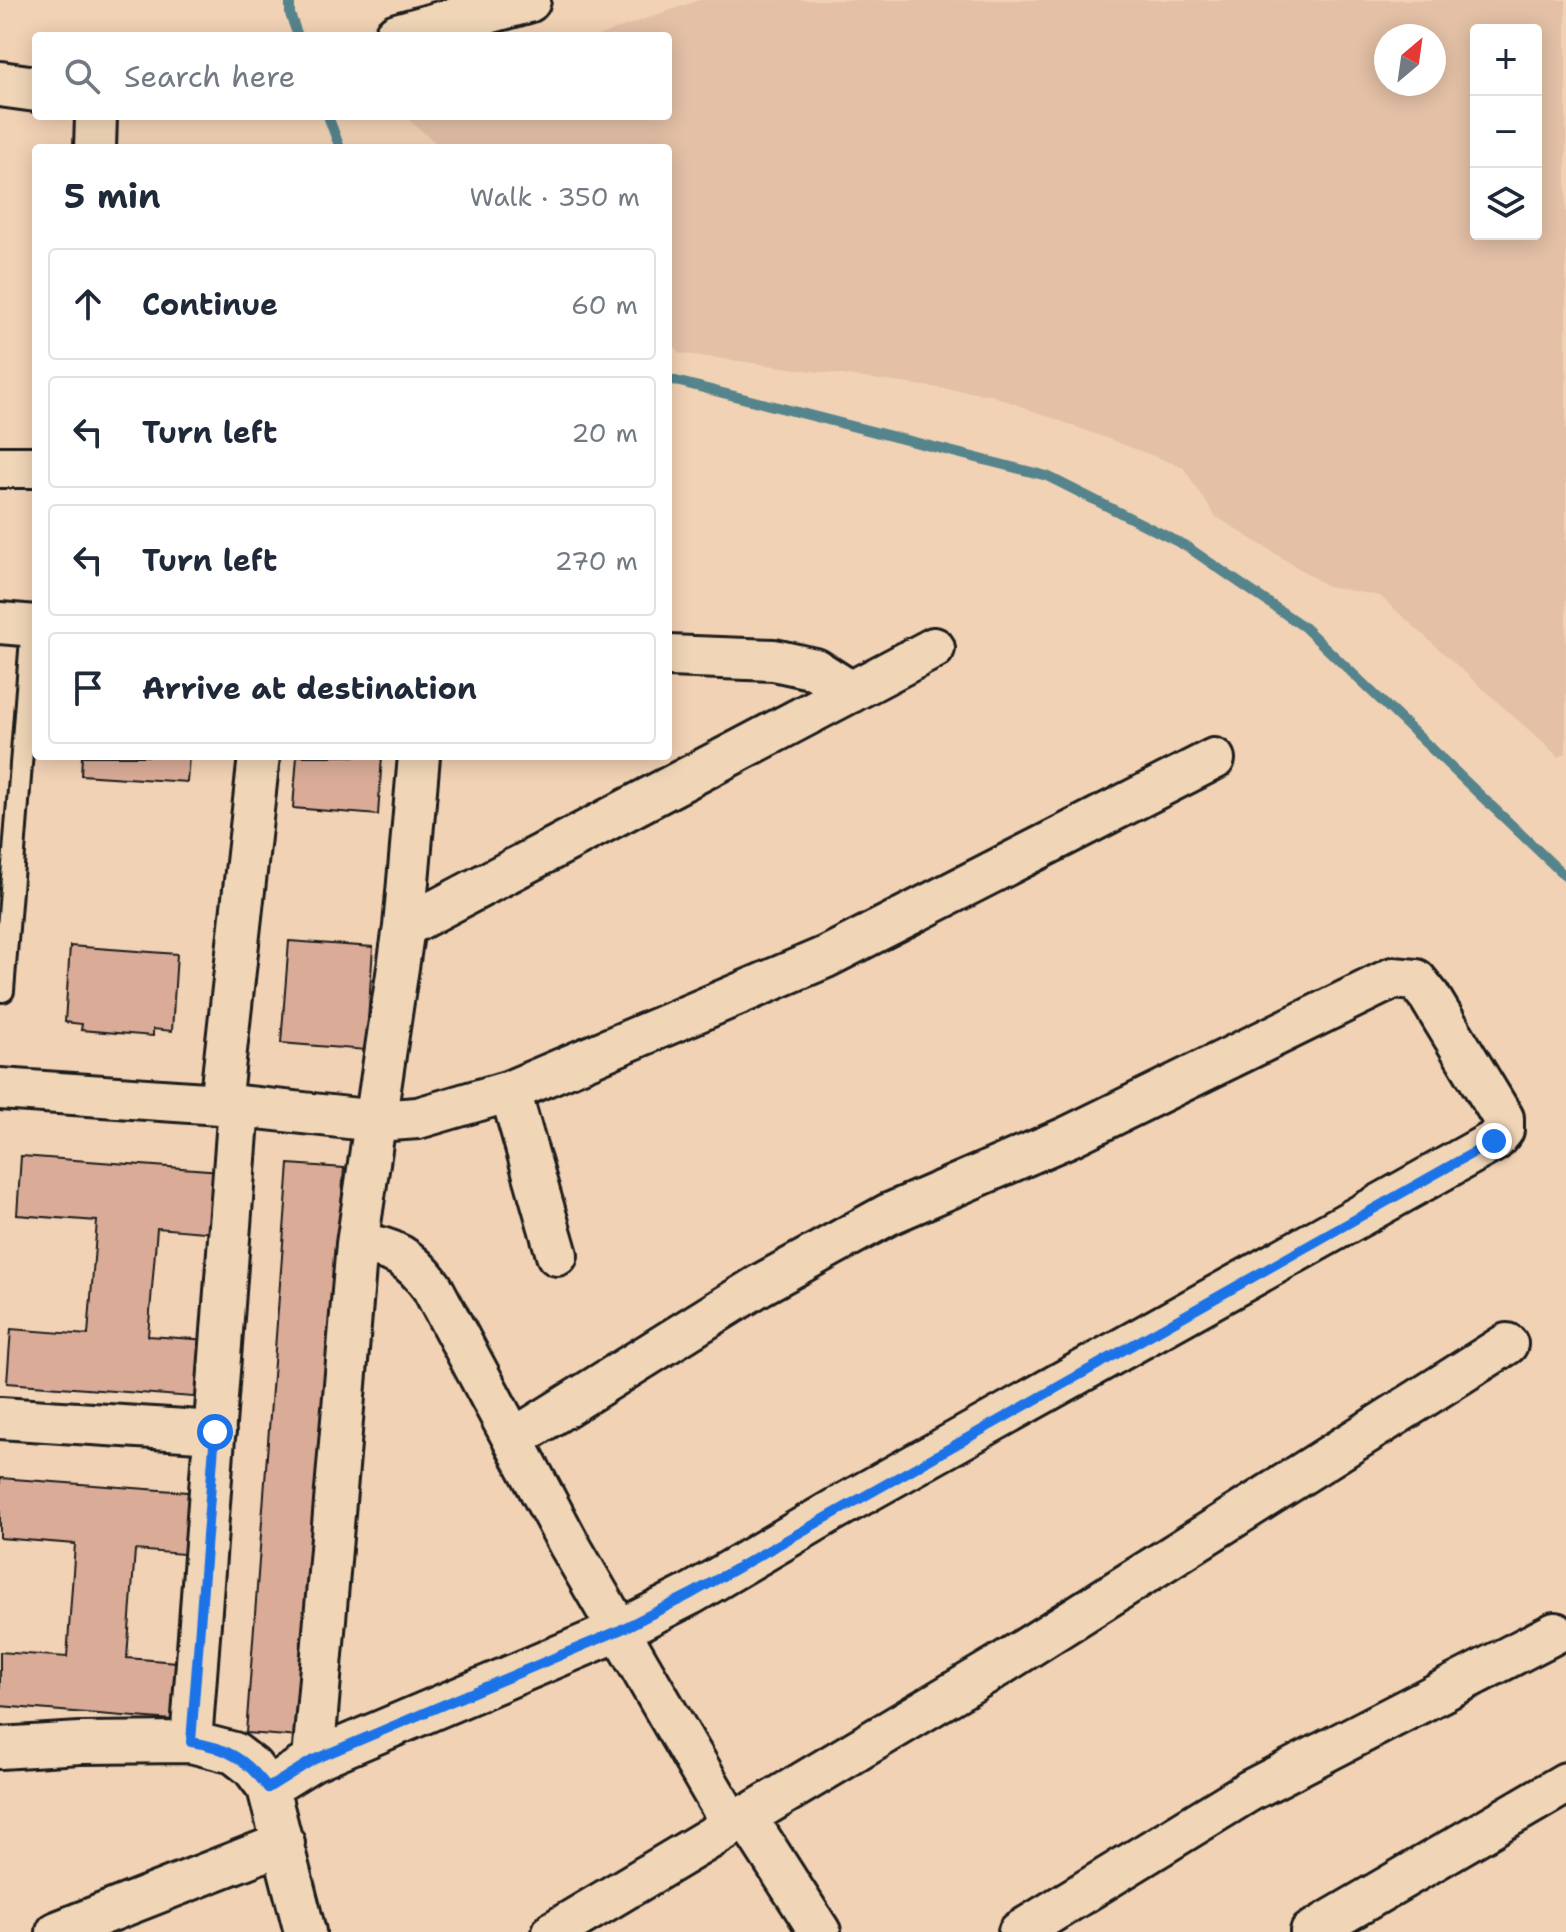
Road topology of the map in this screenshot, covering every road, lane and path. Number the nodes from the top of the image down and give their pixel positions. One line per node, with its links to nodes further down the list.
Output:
1 (528, 0): 2 (main road)
2 (412, 32)
3 (0, 84): 4 (main road)
4 (32, 88)
5 (96, 120): 6 (street)
6 (95, 144)
7 (0, 467): 8 (street)
8 (32, 467)
9 (23, 625): 17 (lane)
10 (934, 648): 12 (street)
11 (672, 656): 12 (street)
12 (851, 692): 16 (street)
13 (1214, 759): 19 (street)
14 (259, 760): 20 (street)
15 (419, 760): 16 (street)
16 (404, 927): 21 (street)
17 (3, 991)
18 (0, 1089): 20 (street)
19 (510, 1091): 21 (street); 23 (street)
20 (230, 1105): 21 (street); 26 (street)
21 (376, 1121): 22 (street)
22 (357, 1244): 27 (street); 32 (street)
23 (557, 1255)
24 (1507, 1344): 35 (street)
25 (0, 1418): 26 (street)
26 (215, 1432): 30 (street)
27 (515, 1438): 28 (street); 28 (street)
28 (620, 1630): 32 (street); 35 (street)
29 (1555, 1633): 41 (street)
30 (191, 1742): 31 (street); 34 (street)
31 (0, 1748)
32 (313, 1760): 34 (street)
33 (1566, 1783): 42 (street)
34 (268, 1788): 36 (street)
35 (738, 1819): 39 (street); 40 (street)
36 (284, 1843): 37 (street); 38 (street)
37 (74, 1929)
38 (305, 1932)
39 (553, 1932)
40 (820, 1932)
41 (1019, 1932)
42 (1311, 1932)

